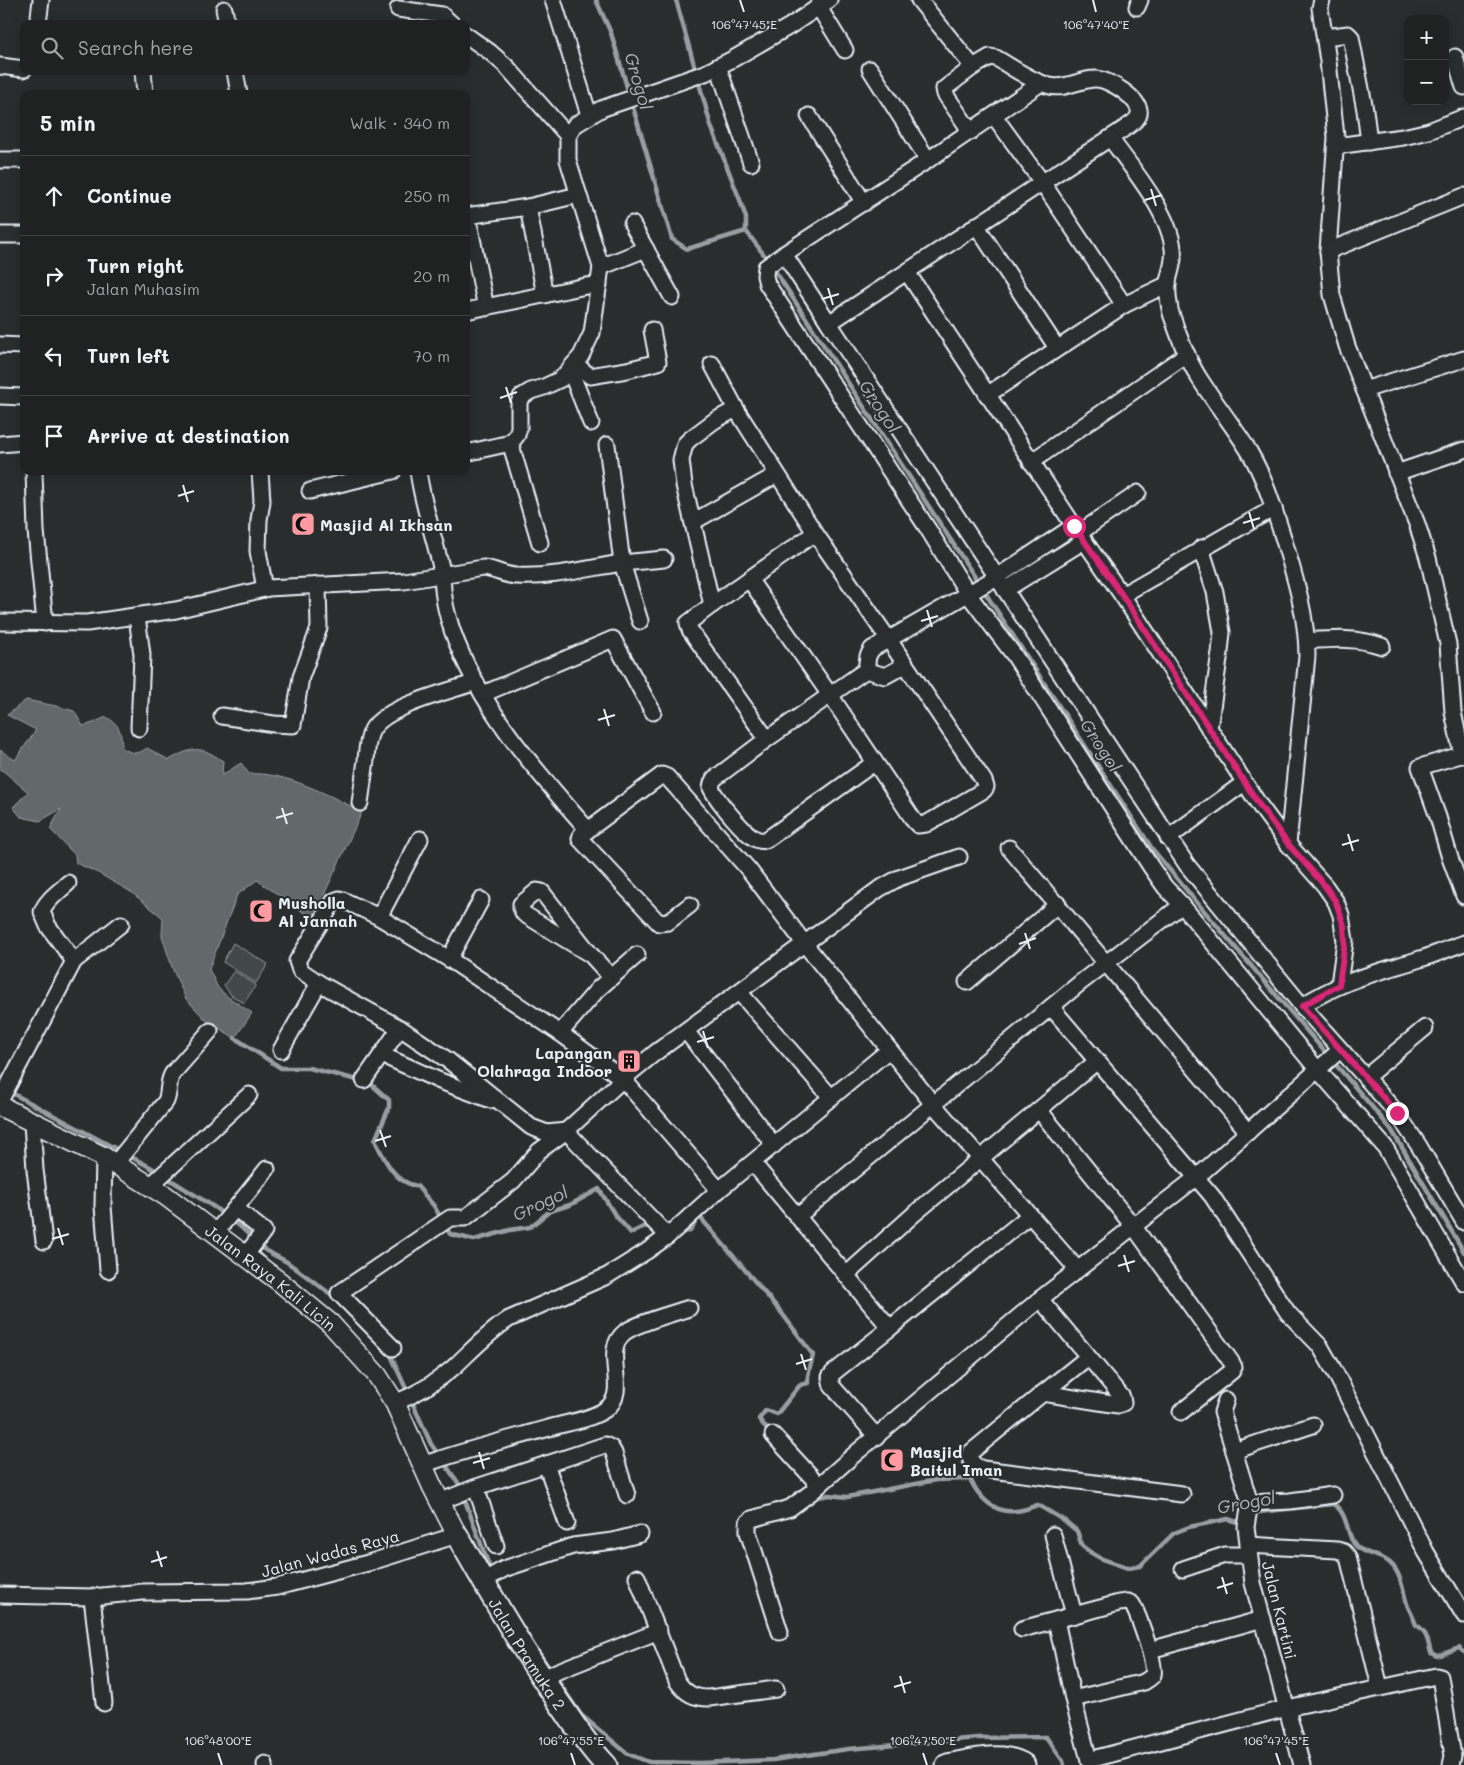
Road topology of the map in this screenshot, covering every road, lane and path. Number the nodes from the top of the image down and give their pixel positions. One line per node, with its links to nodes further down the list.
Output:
1 (41, 0): 7 (street)
2 (553, 0): 24 (street)
3 (919, 0): 14 (street)
4 (1322, 0): 9 (street)
5 (824, 3): 11 (street); 17 (street)
6 (398, 9): 8 (street)
7 (38, 20)
8 (448, 20)
9 (1325, 37): 31 (street); 32 (street)
10 (470, 38): 29 (street)
11 (845, 50)
12 (1455, 57): 21 (street)
13 (0, 66): 15 (street)
14 (973, 67): 20 (street); 28 (street)
15 (20, 68)
16 (870, 69): 35 (street)
17 (711, 70): 24 (street); 36 (street)
18 (144, 75): 22 (street)
19 (236, 75): 23 (street)
20 (1041, 83): 26 (street); 30 (street)
21 (1464, 87)
22 (145, 90)
23 (238, 90)
24 (589, 115): 29 (street)
25 (809, 116): 40 (street)
26 (994, 116): 28 (street); 37 (street)
27 (1464, 117): 31 (street)
28 (971, 132): 35 (street)
29 (568, 136): 38 (street)
30 (1110, 138): 37 (street); 53 (street)
31 (1369, 142): 32 (street)
32 (1336, 146): 48 (street)
33 (0, 160): 34 (street)
34 (20, 160)
35 (928, 160): 40 (street)
36 (751, 163)
37 (1042, 182): 44 (street); 57 (street)
38 (578, 195): 41 (street); 51 (street)
39 (1464, 196): 48 (street)
40 (864, 203): 50 (street)
41 (528, 207): 42 (street); 55 (street)
42 (470, 222)
43 (632, 224): 47 (street)
44 (976, 225): 52 (street); 64 (street)
45 (0, 235): 46 (street)
46 (20, 235)
47 (646, 249): 51 (street); 56 (street)
48 (1328, 251): 69 (street)
49 (471, 259): 58 (street)
50 (775, 261): 60 (street); 104 (street)
51 (601, 268): 54 (street)
52 (906, 272): 60 (street); 70 (street)
53 (1168, 284): 57 (street); 65 (street)
54 (599, 285): 55 (street); 68 (street)
55 (545, 295): 58 (street)
56 (672, 297)
57 (1124, 305): 64 (street)
58 (486, 308): 59 (street)
59 (470, 310)
60 (829, 322): 99 (street)
61 (652, 330): 68 (street)
62 (0, 345): 63 (street)
63 (20, 346)
64 (1057, 348): 70 (street)
65 (1187, 354): 81 (street); 90 (street)
66 (1464, 358): 69 (street)
67 (712, 364): 73 (street)
68 (573, 367): 74 (street); 76 (street)
69 (1364, 390): 82 (street)
70 (987, 395): 81 (street)
71 (0, 396): 72 (street)
72 (20, 397)
73 (736, 409): 83 (street); 91 (street)
74 (591, 423)
75 (20, 442): 77 (street)
76 (510, 442): 80 (street); 94 (street)
77 (0, 444)
78 (607, 444): 97 (street)
79 (1464, 450): 82 (street)
80 (470, 452)
81 (1031, 462): 93 (street)
82 (1396, 473): 117 (street)
83 (776, 474): 91 (street); 92 (street)
84 (34, 475): 110 (street)
85 (260, 475): 102 (street)
86 (419, 475): 98 (street)
87 (355, 476): 88 (street)
88 (310, 491)
89 (1138, 493): 93 (street)
90 (1274, 508): 95 (street); 112 (street)
91 (693, 522): 106 (street)
92 (815, 533): 100 (street); 111 (street)
93 (1079, 533): 99 (street); 103 (street); 105 (street)
94 (540, 543)
95 (1201, 548): 105 (street); 122 (street)
96 (664, 559): 97 (street)
97 (622, 563): 98 (street); 108 (street)
98 (443, 575): 101 (street); 116 (street)
99 (994, 578): 103 (street); 104 (street)
100 (749, 579): 106 (street); 118 (street)
101 (318, 585): 102 (street); 120 (street)
102 (265, 589): 107 (street)
103 (1006, 590): 129 (street)
104 (970, 592): 111 (street); 139 (street)
105 (1122, 595): 122 (street)
106 (712, 604): 123 (street)
107 (137, 616): 110 (street); 121 (street)
108 (640, 621)
109 (0, 622): 110 (street)
110 (45, 624)
111 (889, 640): 114 (street); 115 (street)
112 (1307, 641): 113 (street); 131 (street)
113 (1382, 646)
114 (905, 665): 115 (street); 125 (street)
115 (866, 670): 118 (street)
116 (480, 688): 119 (street); 127 (street); 128 (street)
117 (1458, 691): 124 (street)
118 (830, 695): 123 (street); 125 (street)
119 (653, 712)
120 (222, 716)
121 (139, 728)
122 (1209, 729): 126 (street)
123 (767, 739): 125 (street)
124 (1463, 755): 135 (street)
125 (874, 763)
126 (1244, 783): 129 (street); 131 (street)
127 (360, 803)
128 (588, 830): 138 (street); 142 (street)
129 (1168, 838): 154 (street)
130 (420, 839): 140 (street)
131 (1288, 844): 152 (street)
132 (1010, 848): 137 (street)
133 (959, 856): 142 (street)
134 (68, 883): 147 (street)
135 (1464, 896)
136 (481, 900): 146 (street)
137 (1058, 904): 148 (street); 150 (street)
138 (690, 905)
139 (1182, 905): 148 (street); 166 (street)
140 (379, 917): 146 (street); 151 (street)
141 (121, 924): 147 (street)
142 (804, 943): 153 (street); 162 (street)
143 (1464, 943): 152 (street)
144 (591, 955): 144 (street); 149 (street)
145 (637, 955): 149 (street)
146 (449, 959): 160 (street)
147 (74, 961): 171 (street)
148 (1106, 962): 155 (street); 178 (street)
149 (611, 976): 160 (street)
150 (967, 982)
151 (319, 983): 156 (street); 161 (street)
152 (1339, 985): 154 (street)
153 (739, 992): 159 (street); 172 (street)
154 (1302, 1006): 163 (street)
155 (1051, 1007): 165 (street); 174 (street)
156 (400, 1028): 164 (street); 173 (street)
157 (1425, 1028): 167 (street)
158 (210, 1031): 180 (street)
159 (686, 1031): 168 (street); 179 (street)
160 (560, 1033): 168 (street)
161 (281, 1050)
162 (889, 1050): 172 (street); 174 (street)
163 (1337, 1052): 166 (street); 167 (street)
164 (382, 1055): 169 (street); 173 (street)
165 (1096, 1062): 175 (street); 184 (street)
166 (1318, 1068): 178 (street); 198 (street)
167 (1366, 1077): 190 (street)
168 (623, 1079): 177 (street); 186 (street)
169 (364, 1080)
170 (249, 1094): 185 (street)
171 (3, 1096): 176 (street, Jalan Raya Kali Licin)
172 (831, 1097): 179 (street)
173 (499, 1102): 177 (street)
174 (933, 1104): 181 (street); 188 (street)
175 (1039, 1110): 181 (street); 191 (street)
176 (32, 1122): 180 (street, Jalan Raya Kali Licin); 193 (street)
177 (566, 1131): 192 (street); 202 (street)
178 (1248, 1132): 184 (street)
179 (774, 1145): 182 (street)
180 (117, 1156): 185 (street, Jalan Raya Kali Licin); 196 (street)
181 (980, 1160): 187 (street); 197 (street)
182 (753, 1163): 186 (street); 188 (street)
183 (267, 1169): 189 (street)
184 (1197, 1177): 191 (street); 233 (street)
185 (157, 1179): 189 (street, Jalan Raya Kali Licin)
186 (720, 1190): 192 (street)
187 (1030, 1215): 195 (street); 201 (street)
188 (798, 1216): 197 (street)
189 (225, 1220): 194 (street, Jalan Raya Kali Licin); 194 (street)
190 (1464, 1221)
191 (1134, 1227): 195 (street); 207 (street)
192 (668, 1236): 206 (street)
193 (44, 1241)
194 (253, 1245): 206 (street, Jalan Raya Kali Licin)
195 (1077, 1269): 199 (street)
196 (108, 1270)
197 (846, 1275): 201 (street)
198 (1464, 1283)
199 (1040, 1299): 203 (street); 210 (street)
200 (689, 1308): 212 (street)
201 (890, 1328): 210 (street)
202 (393, 1348)
203 (1088, 1357): 204 (street); 204 (street)
204 (1043, 1393): 217 (street)
205 (1226, 1400): 211 (street)
206 (399, 1401): 212 (street, Jalan Raya Kali Licin)
207 (1181, 1412)
208 (1313, 1425): 211 (street)
209 (773, 1435): 214 (street)
210 (876, 1437): 214 (street)
211 (1234, 1451): 220 (street)
212 (426, 1462): 219 (street, Jalan Raya Kali Licin)
213 (546, 1464): 215 (street); 216 (street); 221 (street)
214 (819, 1485): 238 (street)
215 (473, 1489): 219 (street); 225 (street)
216 (627, 1494)
217 (1182, 1494)
218 (1333, 1495): 220 (street)
219 (447, 1499): 223 (street, Jalan Raya Kali Licin)
220 (1249, 1508): 226 (street)
221 (567, 1523)
222 (640, 1534): 229 (street)
223 (457, 1535): 229 (main road, Jalan Pramuka 2); 231 (street, Jalan Wadas Raya)
224 (1053, 1535): 232 (street)
225 (496, 1546)
226 (1249, 1550): 227 (street); 234 (street, Jalan Kartini); 241 (street, Jalan Kartini)
227 (1183, 1569)
228 (637, 1577): 237 (street)
229 (489, 1578): 240 (main road, Jalan Pramuka 2)
230 (0, 1594): 231 (street, Jalan Wadas Raya)
231 (92, 1596): 244 (street)
232 (1074, 1615): 235 (street); 239 (street)
233 (1464, 1615)
234 (1263, 1619): 239 (street); 245 (street, Jalan Kartini)
235 (1056, 1620): 236 (street); 243 (street)
236 (1022, 1629)
237 (659, 1631): 240 (street); 242 (street)
238 (780, 1632)
239 (1150, 1650): 243 (street)
240 (550, 1675): 246 (main road, Jalan Pramuka 2)
241 (1380, 1687): 245 (street); 250 (street)
242 (776, 1688)
243 (1072, 1699): 245 (street)
244 (104, 1703)
245 (1287, 1708): 249 (street, Jalan Kartini)
246 (606, 1765)
247 (947, 1765): 248 (main road)
248 (1024, 1765)
249 (1302, 1765)
250 (1451, 1765)

